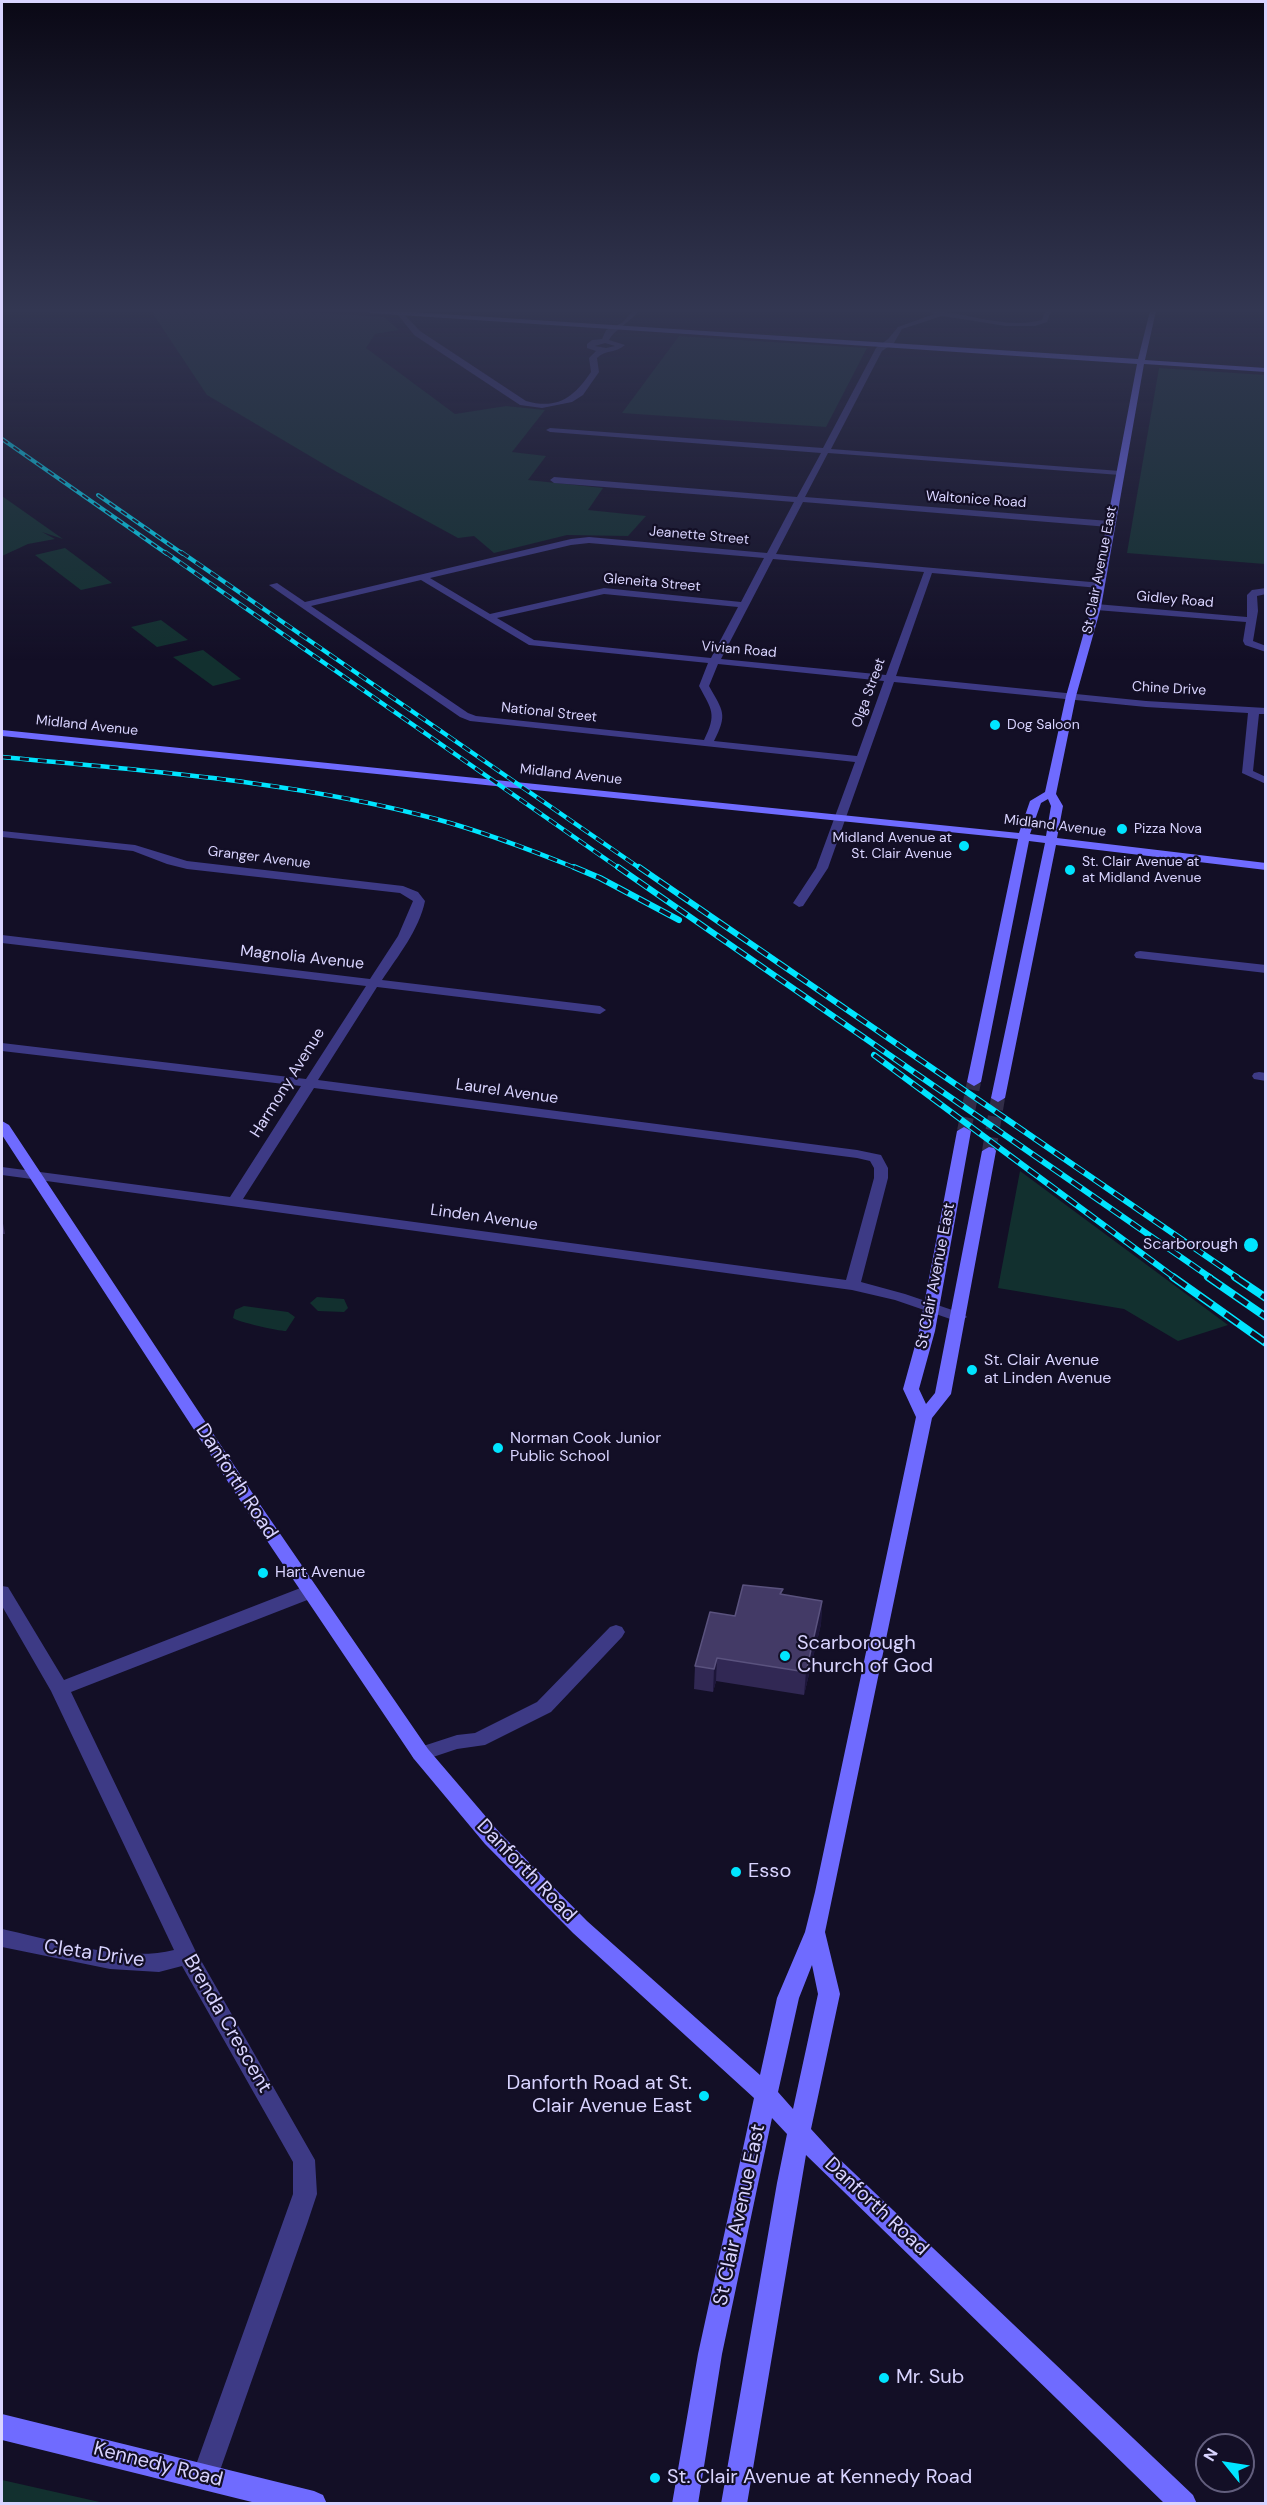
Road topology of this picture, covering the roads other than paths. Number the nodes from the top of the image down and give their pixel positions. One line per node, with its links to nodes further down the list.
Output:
1 (837, 428): 4 (street)
2 (1129, 428): 5 (main road, St Clair Avenue East)
3 (550, 430): 4 (street)
4 (825, 451): 5 (street); 7 (street)
5 (1120, 473): 8 (main road, St Clair Avenue East)
6 (554, 480): 7 (street, Waltonice Road)
7 (800, 500): 8 (street, Waltonice Road); 9 (street)
8 (1109, 524): 13 (main road, St Clair Avenue East)
9 (770, 556): 10 (street, Jeanette Street); 11 (street, Jeanette Street); 16 (street)
10 (929, 570): 13 (street, Jeanette Street); 22 (street, Olga Street)
11 (422, 577): 15 (street, Jeanette Street); 18 (street, Vivian Road)
12 (274, 585): 15 (street, National Street)
13 (1099, 585): 17 (main road, St Clair Avenue East)
14 (1266, 591): 19 (street)
15 (304, 605): 27 (street, National Street)
16 (744, 605): 18 (street, Gleneita Street); 21 (street)
17 (1096, 607): 19 (street, Gidley Road); 23 (main road, St Clair Avenue East)
18 (489, 617): 21 (street, Vivian Road)
19 (1251, 620): 20 (street)
20 (1266, 649)
21 (714, 662): 22 (street, Vivian Road); 27 (street)
22 (891, 678): 23 (street, Vivian Road); 28 (street, Olga Street)
23 (1071, 696): 24 (street, Chine Drive); 30 (main road, St Clair Avenue East)
24 (1260, 710): 29 (street)
25 (2, 733): 31 (main road, Midland Avenue)
26 (2, 743): 31 (main road, Midland Avenue)
27 (707, 744): 28 (street, National Street)
28 (862, 760): 31 (street, Olga Street)
29 (1266, 782)
30 (1050, 794): 33 (main road); 34 (main road, St Clair Avenue East)
31 (838, 822): 33 (main road, Midland Avenue); 36 (street, Olga Street)
32 (2, 834): 40 (street, Granger Avenue)
33 (1023, 841): 34 (main road, Midland Avenue); 43 (main road)
34 (1050, 844): 35 (main road, Midland Avenue); 45 (main road, St Clair Avenue East)
35 (1266, 867)
36 (799, 903)
37 (2, 939): 40 (street, Magnolia Avenue)
38 (1140, 955): 39 (street)
39 (1266, 969)
40 (372, 982): 41 (street, Magnolia Avenue); 44 (street, Harmony Avenue)
41 (600, 1010)
42 (2, 1047): 44 (street, Laurel Avenue)
43 (974, 1082)
44 (308, 1083): 51 (street, Harmony Avenue); 52 (street, Laurel Avenue)
45 (998, 1098)
46 (2, 1125): 50 (main road, Danforth Road)
47 (964, 1131): 53 (main road, St Clair Avenue East)
48 (989, 1151): 54 (main road, St Clair Avenue East)
49 (2, 1171): 50 (street, Linden Avenue)
50 (35, 1176): 51 (street, Linden Avenue); 57 (main road, Danforth Road)
51 (234, 1203): 52 (street, Linden Avenue)
52 (852, 1285): 53 (street, Linden Avenue)
53 (931, 1307): 54 (street, Linden Avenue); 55 (main road, St Clair Avenue East)
54 (958, 1317): 55 (main road, St Clair Avenue East)
55 (924, 1417): 61 (main road, St Clair Avenue East)
56 (2, 1592): 59 (street, Brenda Crescent)
57 (309, 1592): 59 (street); 60 (main road, Danforth Road)
58 (616, 1632): 60 (street)
59 (60, 1689): 63 (street, Brenda Crescent)
60 (421, 1754): 64 (main road, Danforth Road)
61 (815, 1932): 64 (main road, St Clair Avenue East); 65 (main road, St Clair Avenue East)
62 (2, 1938): 63 (street, Cleta Drive)
63 (187, 1956): 67 (street, Brenda Crescent)
64 (766, 2095): 65 (main road, Danforth Road); 69 (main road, St Clair Avenue East)
65 (799, 2130): 70 (main road, St Clair Avenue East); 71 (main road, Danforth Road)
66 (2, 2427): 67 (main road, Kennedy Road)
67 (205, 2476): 68 (main road, Kennedy Road)
68 (314, 2504)
69 (685, 2504)
70 (734, 2504)
71 (1184, 2504)

